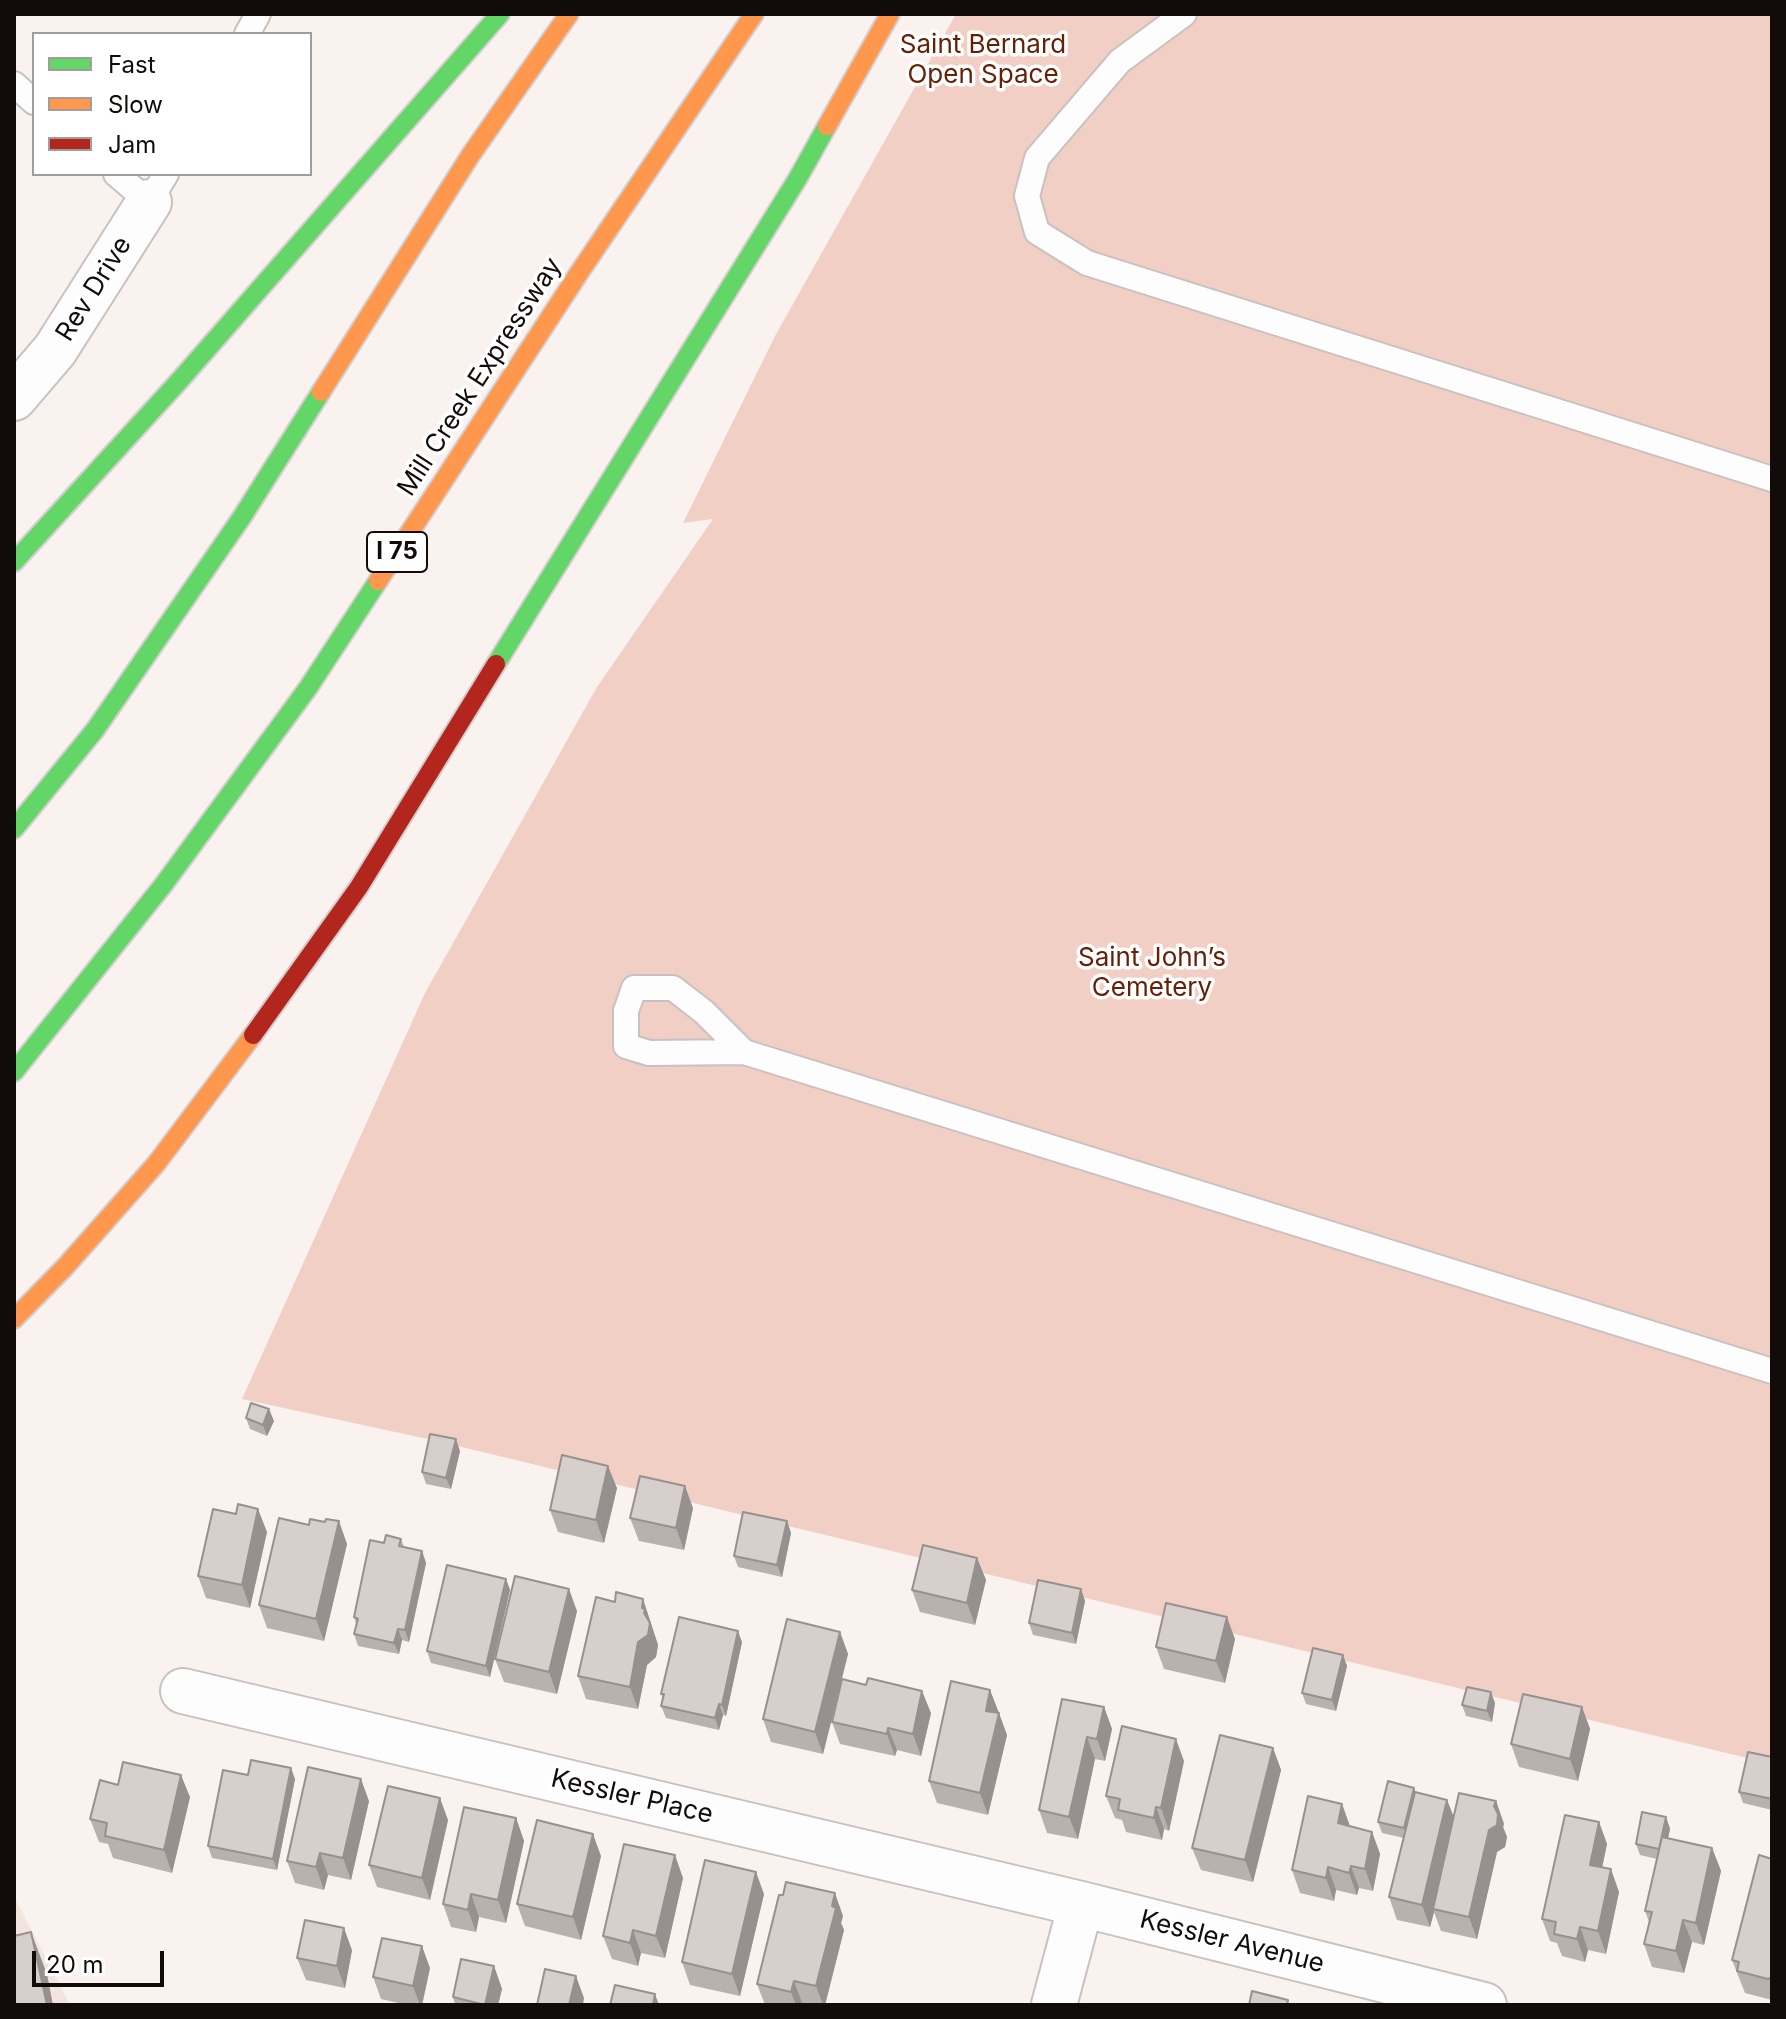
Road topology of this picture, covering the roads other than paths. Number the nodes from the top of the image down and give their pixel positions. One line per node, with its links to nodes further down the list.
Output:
1 (258, 14): 7 (lane)
2 (500, 14): 14 (highway)
3 (569, 14): 15 (highway)
4 (754, 14): 17 (highway, Mill Creek Expressway / I 75)
5 (890, 14): 18 (highway)
6 (1184, 14): 13 (lane)
7 (248, 32)
8 (14, 84): 9 (lane)
9 (32, 100)
10 (122, 176): 11 (lane)
11 (158, 188): 12 (street, Rev Drive)
12 (14, 398)
13 (1772, 479)
14 (14, 562)
15 (14, 829)
16 (744, 1052): 16 (lane); 19 (lane)
17 (14, 1072)
18 (14, 1319)
19 (1772, 1371)
20 (183, 1691): 21 (street, Kessler Place)
21 (1081, 1904): 22 (street); 23 (street, Kessler Avenue)
22 (1054, 2005)
23 (1484, 2005)

